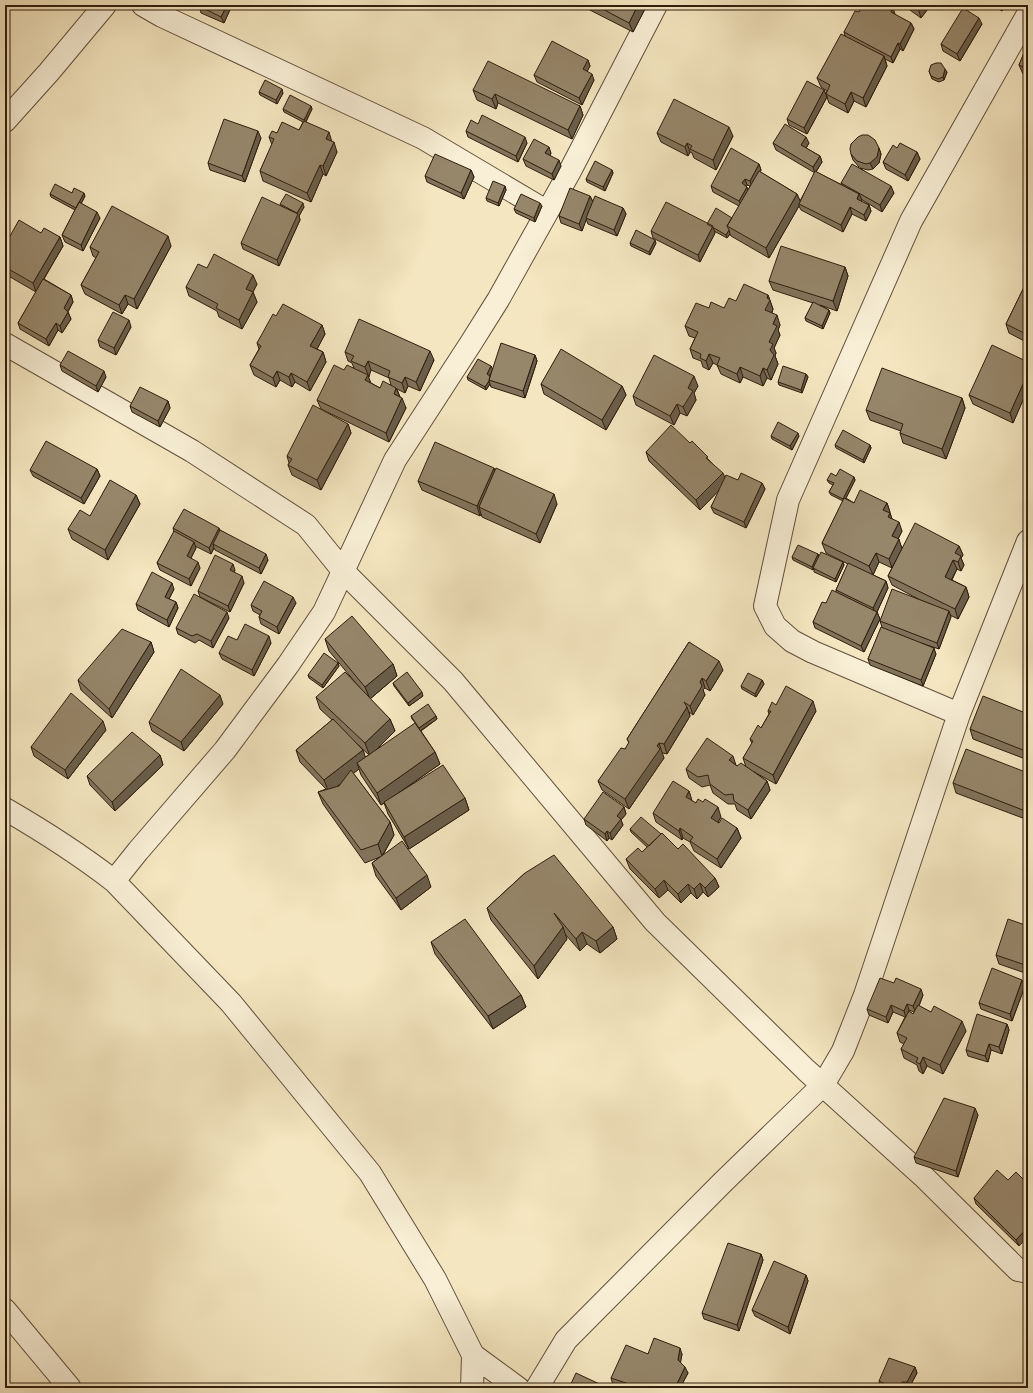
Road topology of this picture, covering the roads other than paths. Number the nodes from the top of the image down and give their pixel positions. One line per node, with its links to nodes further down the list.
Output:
1 (105, 5): 5 (street)
2 (143, 5): 6 (street)
3 (656, 5): 6 (street)
4 (1028, 14): 10 (street)
5 (5, 121)
6 (547, 211): 9 (street)
7 (5, 344): 9 (street)
8 (1028, 541): 10 (street)
9 (344, 572): 12 (street); 13 (street)
10 (958, 714): 13 (street)
11 (5, 810): 12 (street)
12 (114, 881): 16 (street)
13 (823, 1085): 14 (street); 20 (street)
14 (1028, 1272)
15 (5, 1310): 17 (street)
16 (473, 1355): 18 (street); 19 (street)
17 (70, 1388)
18 (472, 1388)
19 (518, 1388)
20 (537, 1388)

